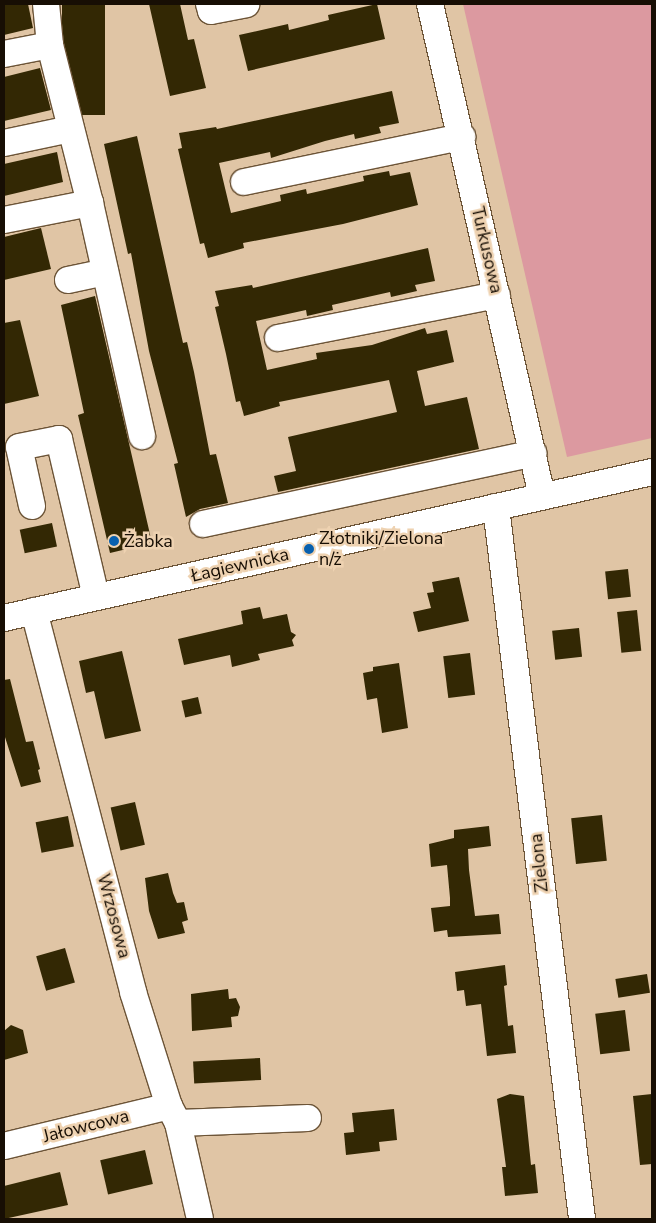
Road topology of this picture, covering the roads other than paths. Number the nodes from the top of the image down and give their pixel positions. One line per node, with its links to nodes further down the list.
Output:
1 (46, 4): 5 (street)
2 (209, 4): 3 (street)
3 (246, 4)
4 (430, 4): 8 (street, Turkusowa)
5 (50, 45): 6 (street); 7 (street)
6 (4, 54)
7 (71, 129): 9 (street); 11 (street)
8 (462, 137): 10 (street); 15 (street, Turkusowa)
9 (4, 143)
10 (244, 182)
11 (90, 202): 12 (street); 13 (street)
12 (4, 220)
13 (105, 272): 14 (street); 17 (street)
14 (68, 280)
15 (497, 295): 16 (street); 18 (street, Turkusowa)
16 (278, 338)
17 (142, 436)
18 (533, 453): 20 (street, Turkusowa); 23 (street)
19 (652, 472): 20 (street, Łagiewnicka)
20 (542, 496): 22 (street, Łagiewnicka)
21 (32, 506): 24 (street)
22 (496, 507): 24 (street, Łagiewnicka); 31 (street, Zielona)
23 (203, 524)
24 (96, 597): 25 (street, Łagiewnicka)
25 (34, 611): 26 (street, Łagiewnicka); 27 (street, Wrzosowa)
26 (4, 618)
27 (173, 1114): 28 (street, Jałowcowa); 29 (street, Jałowcowa); 30 (street, Wrzosowa)
28 (308, 1118)
29 (4, 1146)
30 (200, 1219)
31 (582, 1219)

